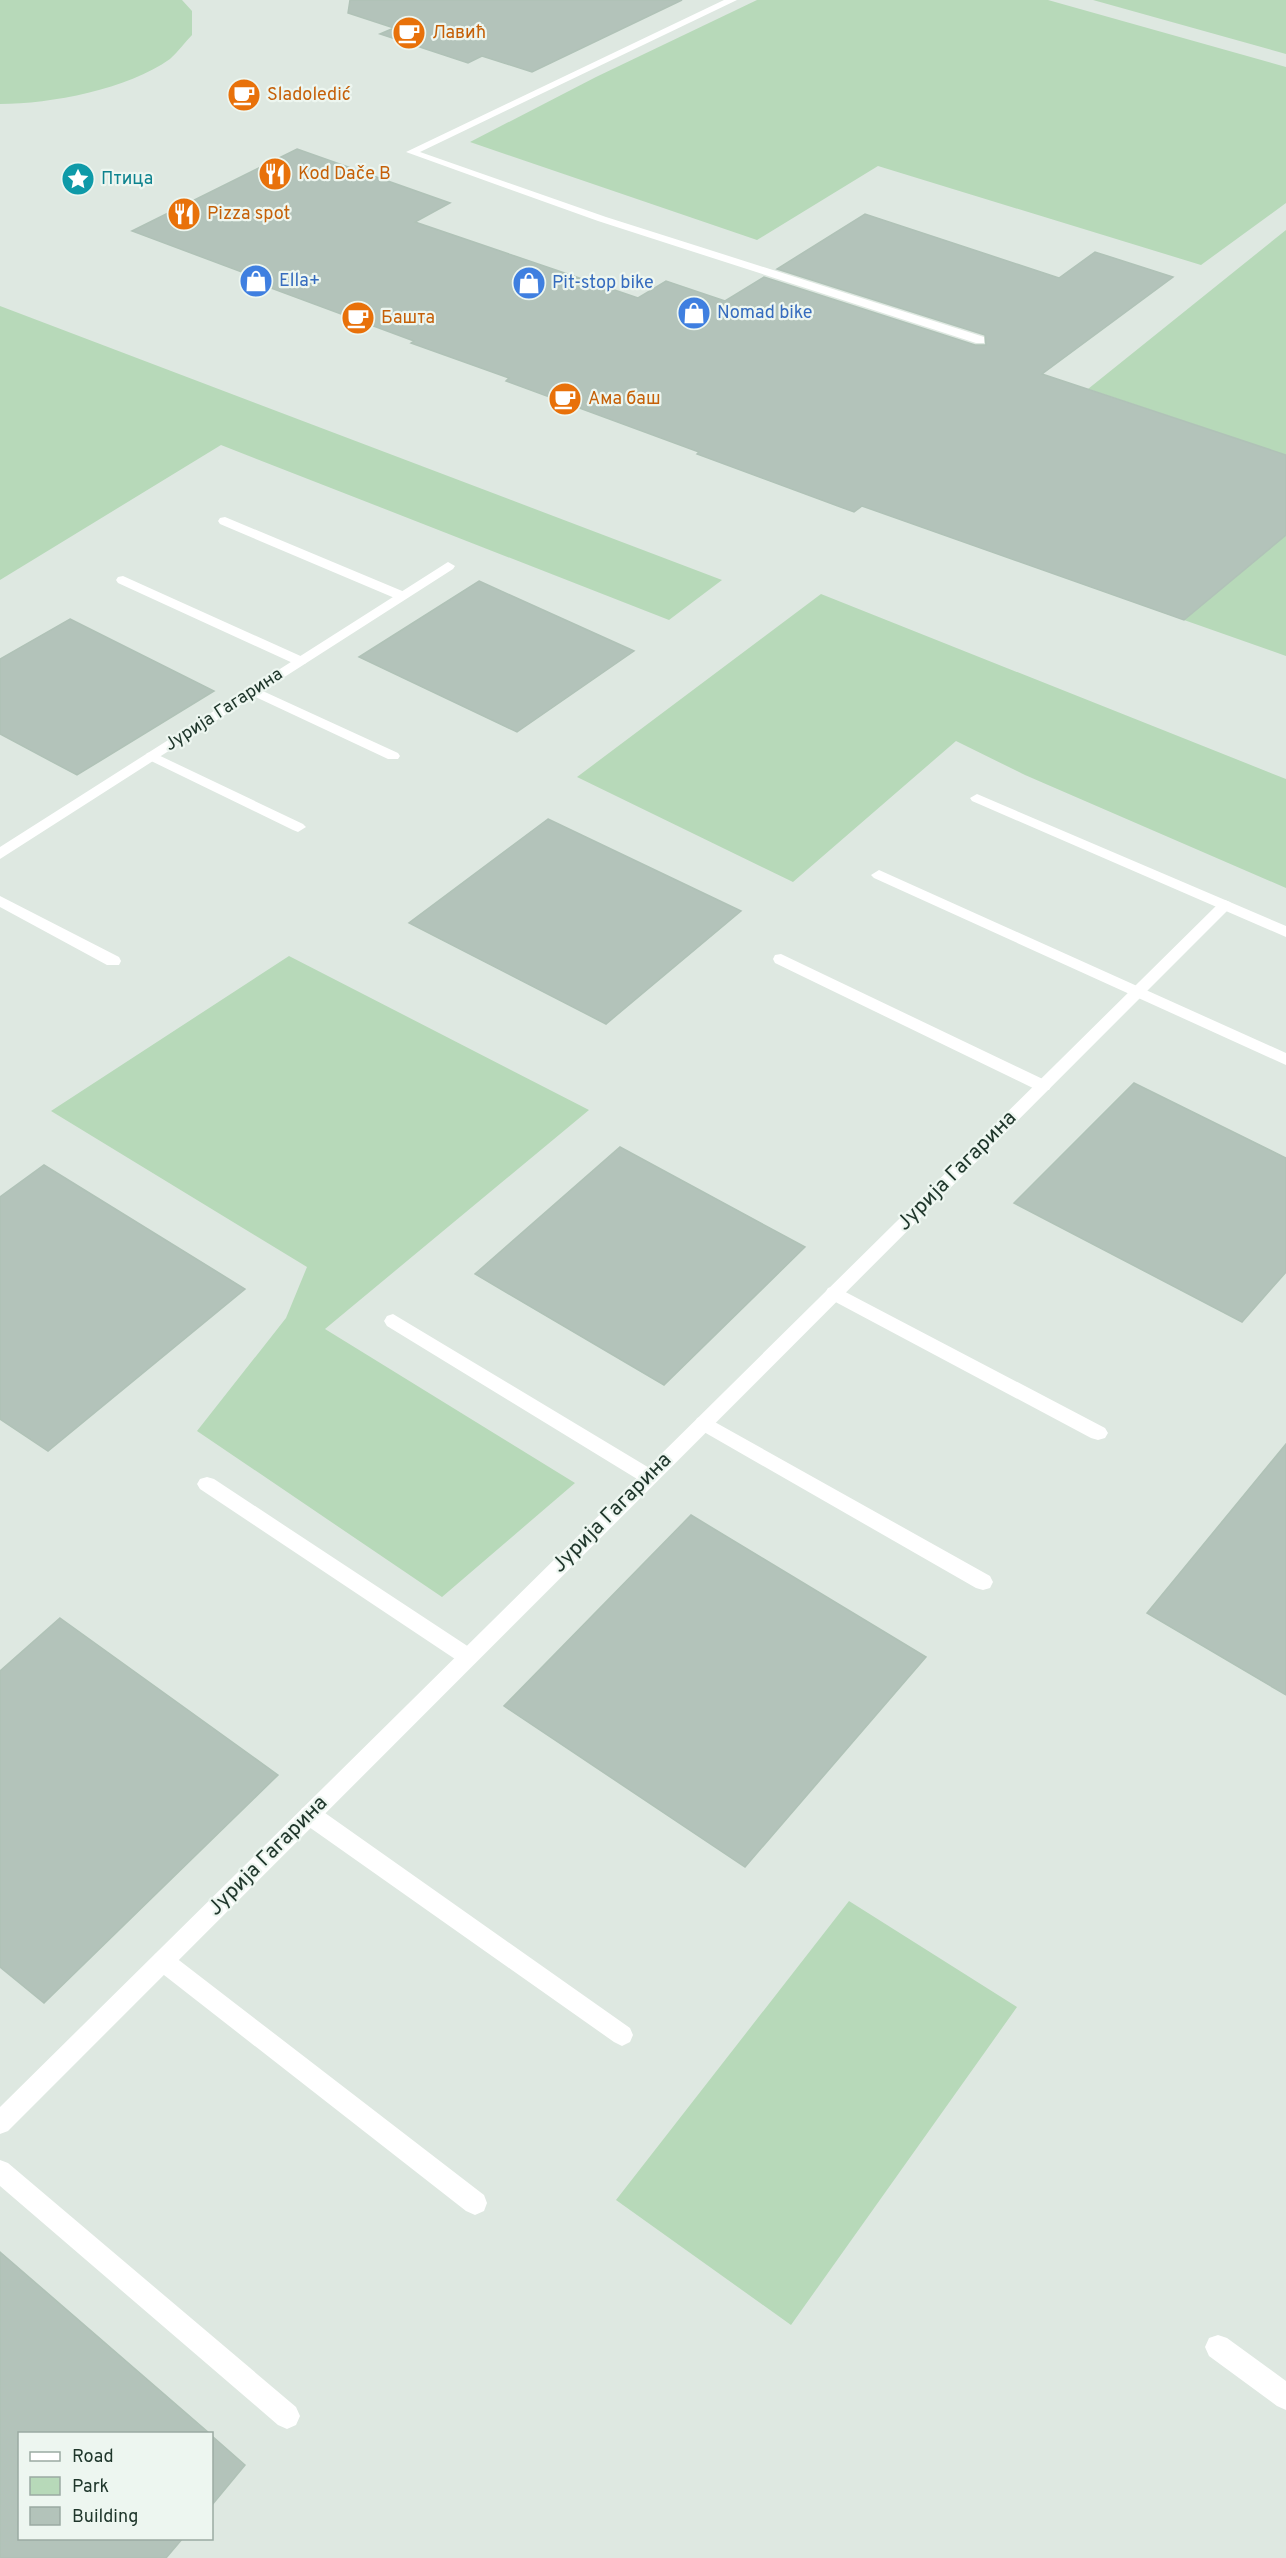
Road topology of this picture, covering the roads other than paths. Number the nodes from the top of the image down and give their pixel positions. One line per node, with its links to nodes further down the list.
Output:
1 (732, 0): 2 (street)
2 (981, 340)
3 (225, 521): 6 (street)
4 (448, 566): 6 (street, Јурија Гагарина)
5 (123, 580): 7 (street)
6 (402, 596): 7 (street, Јурија Гагарина)
7 (300, 661): 8 (street, Јурија Гагарина)
8 (254, 691): 9 (street, Јурија Гагарина); 10 (street)
9 (152, 756): 12 (street); 13 (street, Јурија Гагарина)
10 (393, 756)
11 (977, 798): 16 (street)
12 (298, 827)
13 (0, 854)
14 (879, 875): 20 (street)
15 (0, 901): 19 (street)
16 (1225, 905): 17 (street); 20 (street, Јурија Гагарина)
17 (1286, 932)
18 (781, 959): 22 (street)
19 (113, 962)
20 (1137, 992): 21 (street); 22 (street, Јурија Гагарина)
21 (1286, 1060)
22 (1043, 1086): 23 (street, Јурија Гагарина)
23 (834, 1293): 25 (street, Јурија Гагарина); 26 (street)
24 (393, 1321): 27 (street)
25 (704, 1423): 27 (street, Јурија Гагарина); 29 (street)
26 (1098, 1433)
27 (649, 1477): 30 (street, Јурија Гагарина)
28 (207, 1484): 30 (street)
29 (984, 1582)
30 (468, 1657): 31 (street, Јурија Гагарина)
31 (310, 1815): 32 (street, Јурија Гагарина); 33 (street)
32 (163, 1961): 34 (street, Јурија Гагарина); 36 (street)
33 (622, 2035)
34 (0, 2122)
35 (0, 2171): 39 (street)
36 (474, 2203)
37 (1218, 2347): 38 (street)
38 (1286, 2397)
39 (287, 2416)

